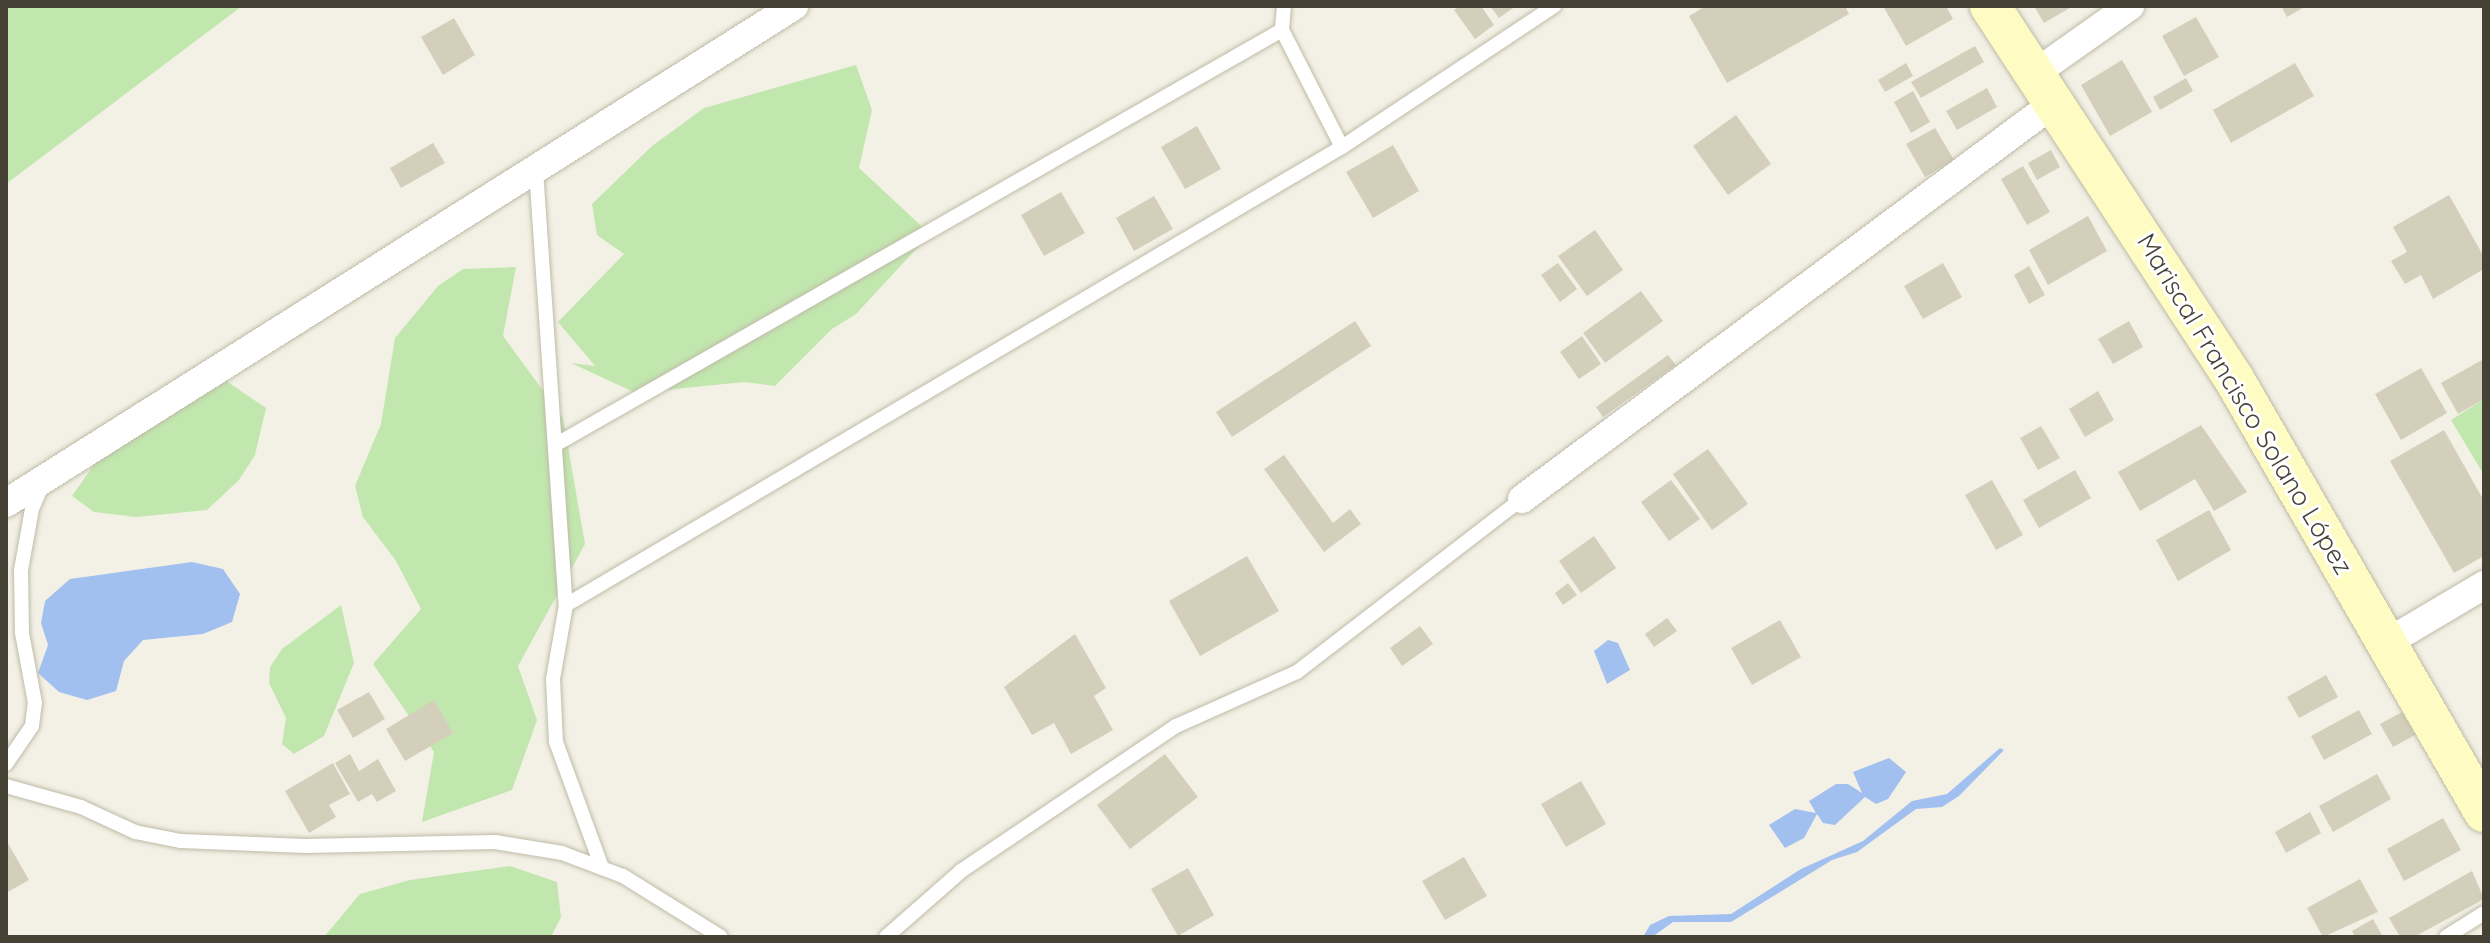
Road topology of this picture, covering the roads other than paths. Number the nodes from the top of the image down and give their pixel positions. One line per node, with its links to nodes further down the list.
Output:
1 (794, 6): 9 (street)
2 (1284, 6): 6 (lane)
3 (1554, 6): 8 (lane)
4 (1990, 6): 7 (main road, Mariscal Francisco Solano López)
5 (2130, 6): 7 (street)
6 (1282, 30): 8 (lane); 10 (lane)
7 (2044, 89): 12 (street); 16 (main road, Mariscal Francisco Solano López)
8 (1342, 147): 15 (lane)
9 (536, 170): 10 (lane); 11 (street)
10 (555, 445): 15 (lane)
11 (44, 479): 13 (street); 17 (lane)
12 (1522, 499): 23 (lane)
13 (6, 503)
14 (2484, 585): 16 (street)
15 (566, 605): 20 (lane)
16 (2388, 642): 19 (main road, Mariscal Francisco Solano López)
17 (6, 764)
18 (6, 786): 20 (lane)
19 (2484, 812)
20 (602, 868): 22 (lane)
21 (2484, 913): 24 (lane)
22 (721, 937)
23 (886, 937)
24 (2446, 937)

